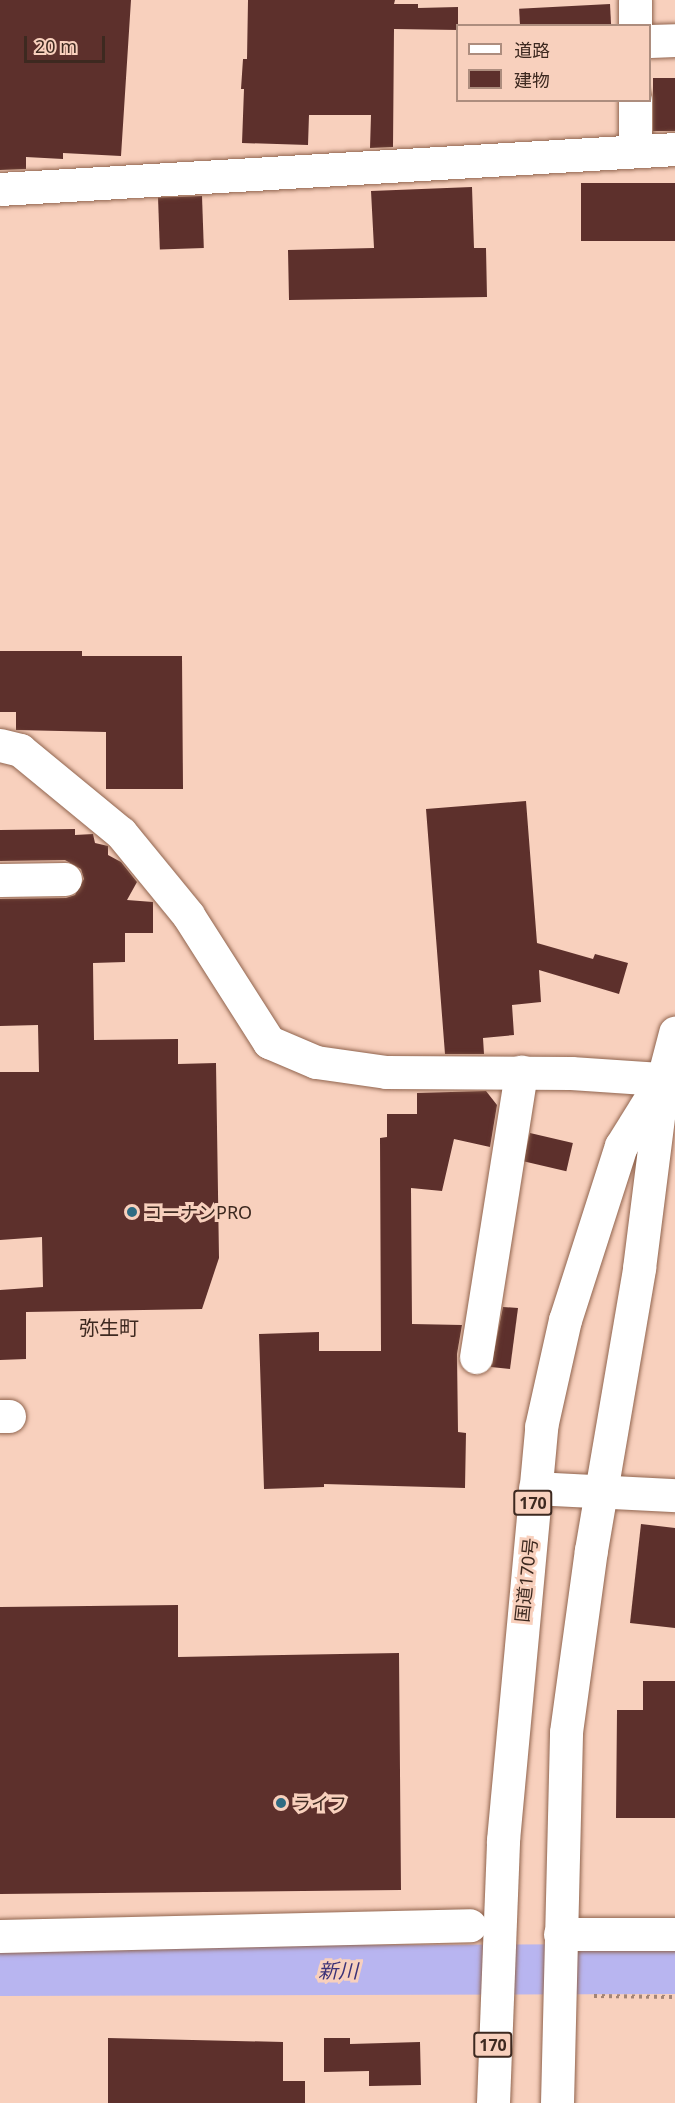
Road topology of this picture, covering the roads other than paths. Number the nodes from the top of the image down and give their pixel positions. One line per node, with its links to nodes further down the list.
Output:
1 (635, 0): 2 (main road)
2 (635, 24)
3 (675, 40): 4 (main road)
4 (651, 41)
5 (635, 102): 7 (main road)
6 (675, 149): 7 (main road)
7 (635, 151): 8 (main road)
8 (0, 189)
9 (0, 745): 13 (main road)
10 (65, 879): 11 (main road)
11 (0, 880)
12 (675, 1033): 14 (main road, 国道170号 / 170)
13 (521, 1072): 14 (main road); 15 (main road)
14 (669, 1079): 16 (main road, 国道170号 / 170); 17 (main road, 国道170号 / 170)
15 (476, 1357)
16 (535, 1488): 17 (main road); 23 (main road, 国道170号 / 170)
17 (600, 1493): 18 (main road); 22 (main road, 国道170号 / 170)
18 (675, 1496)
19 (470, 1925): 21 (main road)
20 (675, 1934): 22 (main road)
21 (0, 1936)
22 (560, 1942): 24 (main road, 国道170号 / 170)
23 (493, 2103)
24 (557, 2103)

